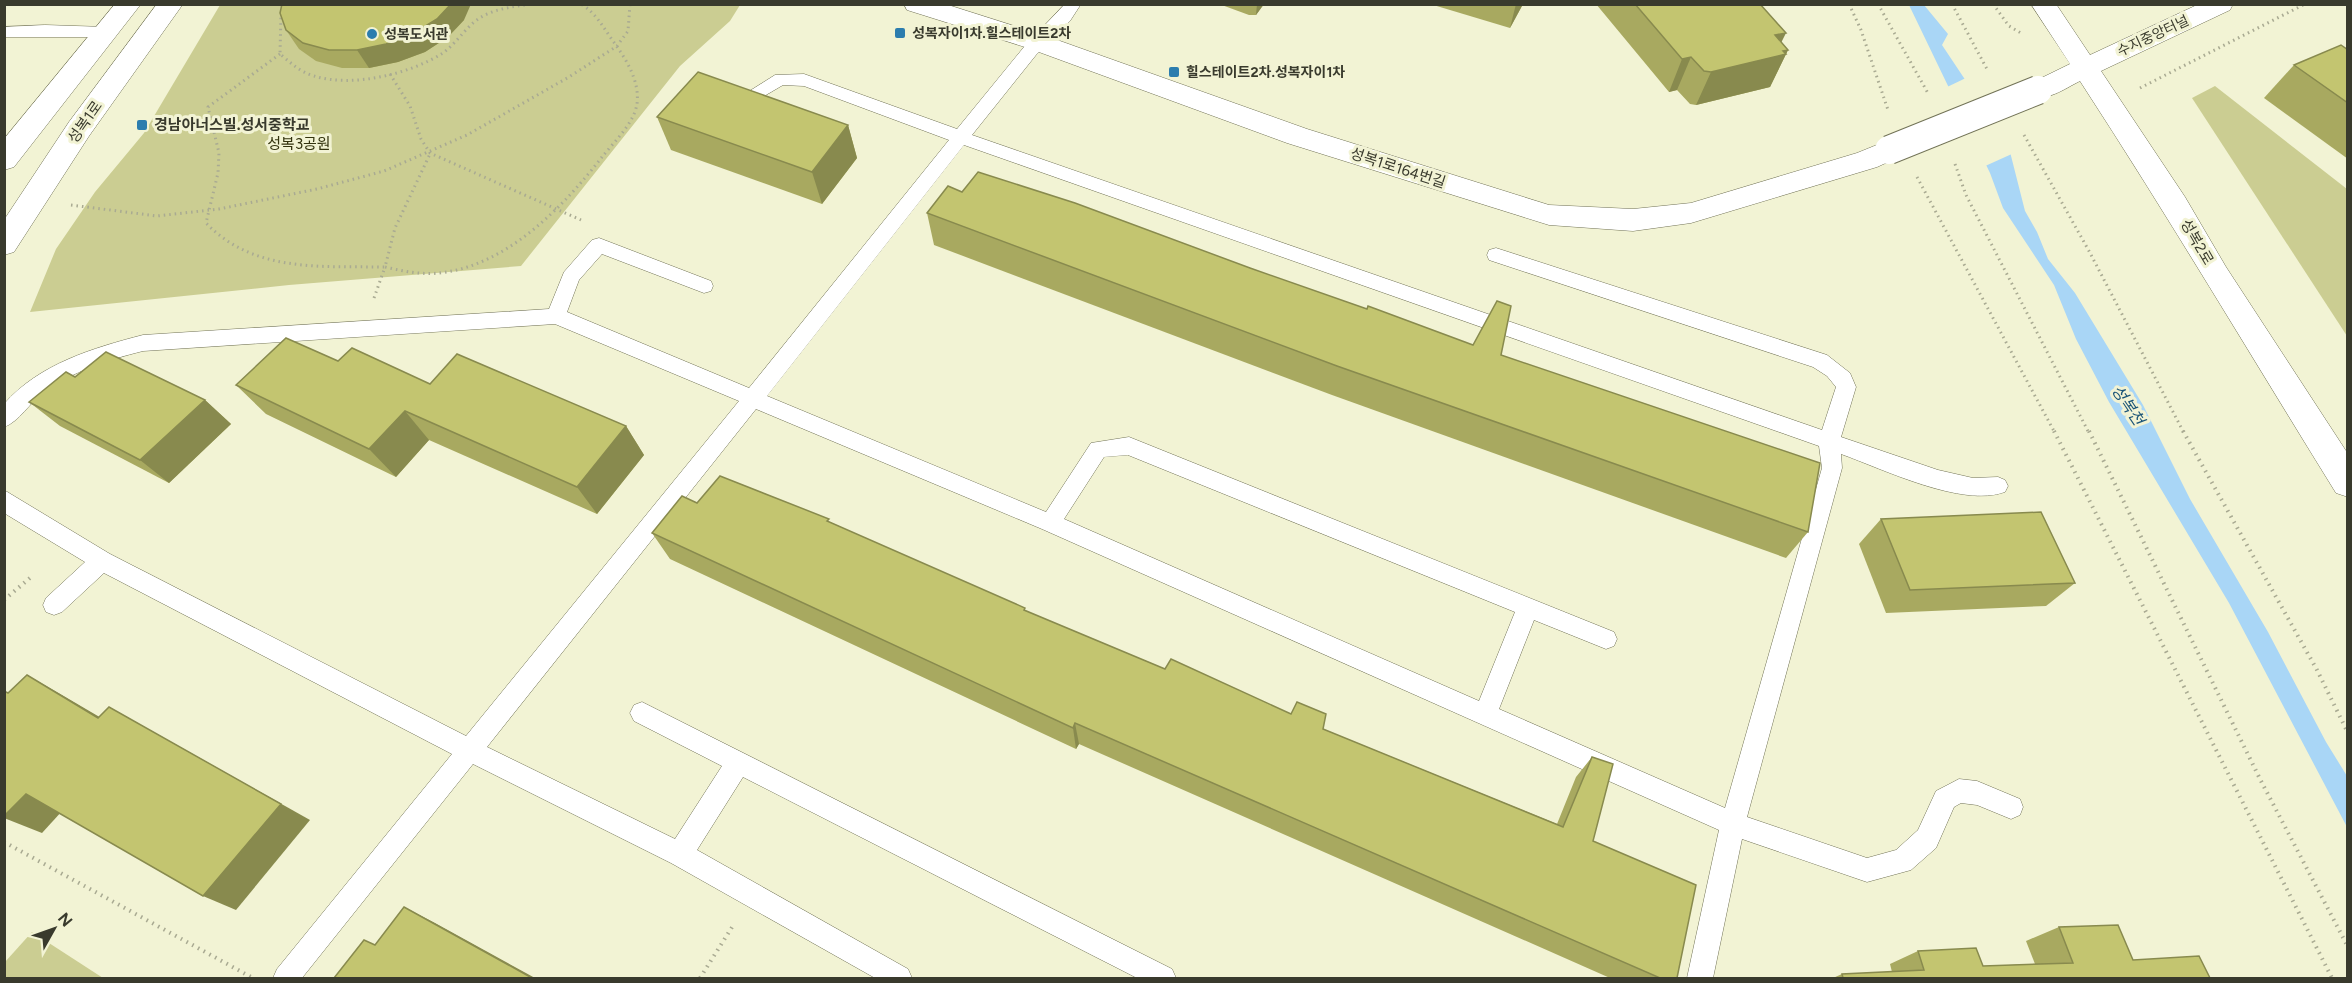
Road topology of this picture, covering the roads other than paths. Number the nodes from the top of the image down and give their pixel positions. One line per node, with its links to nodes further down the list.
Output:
1 (129, 4): 8 (street)
2 (171, 4): 14 (street, 성복1로)
3 (916, 4): 9 (street, 성복1로164번길)
4 (1073, 4): 9 (lane)
5 (2043, 4): 10 (street, 성복2로)
6 (2221, 4): 10 (street, 수지중앙터널)
7 (4, 32): 8 (lane)
8 (106, 32): 13 (street)
9 (1037, 42): 10 (street, 성복1로164번길, bridge); 12 (lane)
10 (2084, 69): 21 (street, 성복2로)
11 (754, 96): 12 (lane)
12 (960, 136): 18 (lane); 20 (lane)
13 (4, 160)
14 (4, 244)
15 (1496, 255): 20 (lane)
16 (704, 286): 17 (lane)
17 (556, 316): 18 (lane); 19 (lane)
18 (752, 398): 24 (lane); 31 (lane)
19 (4, 419)
20 (1830, 439): 22 (lane); 34 (lane)
21 (2348, 483)
22 (1998, 486)
23 (4, 499): 25 (lane)
24 (1050, 523): 27 (lane); 30 (lane)
25 (102, 561): 26 (lane); 31 (lane)
26 (54, 605)
27 (1528, 608): 28 (lane); 30 (lane)
28 (1606, 639)
29 (642, 713): 32 (lane)
30 (1485, 714): 34 (lane)
31 (469, 750): 35 (lane); 37 (lane)
32 (740, 761): 35 (lane); 36 (lane)
33 (2011, 807): 34 (lane)
34 (1733, 824): 39 (lane)
35 (680, 854): 38 (lane)
36 (1147, 975)
37 (286, 978)
38 (899, 978)
39 (1700, 978)

